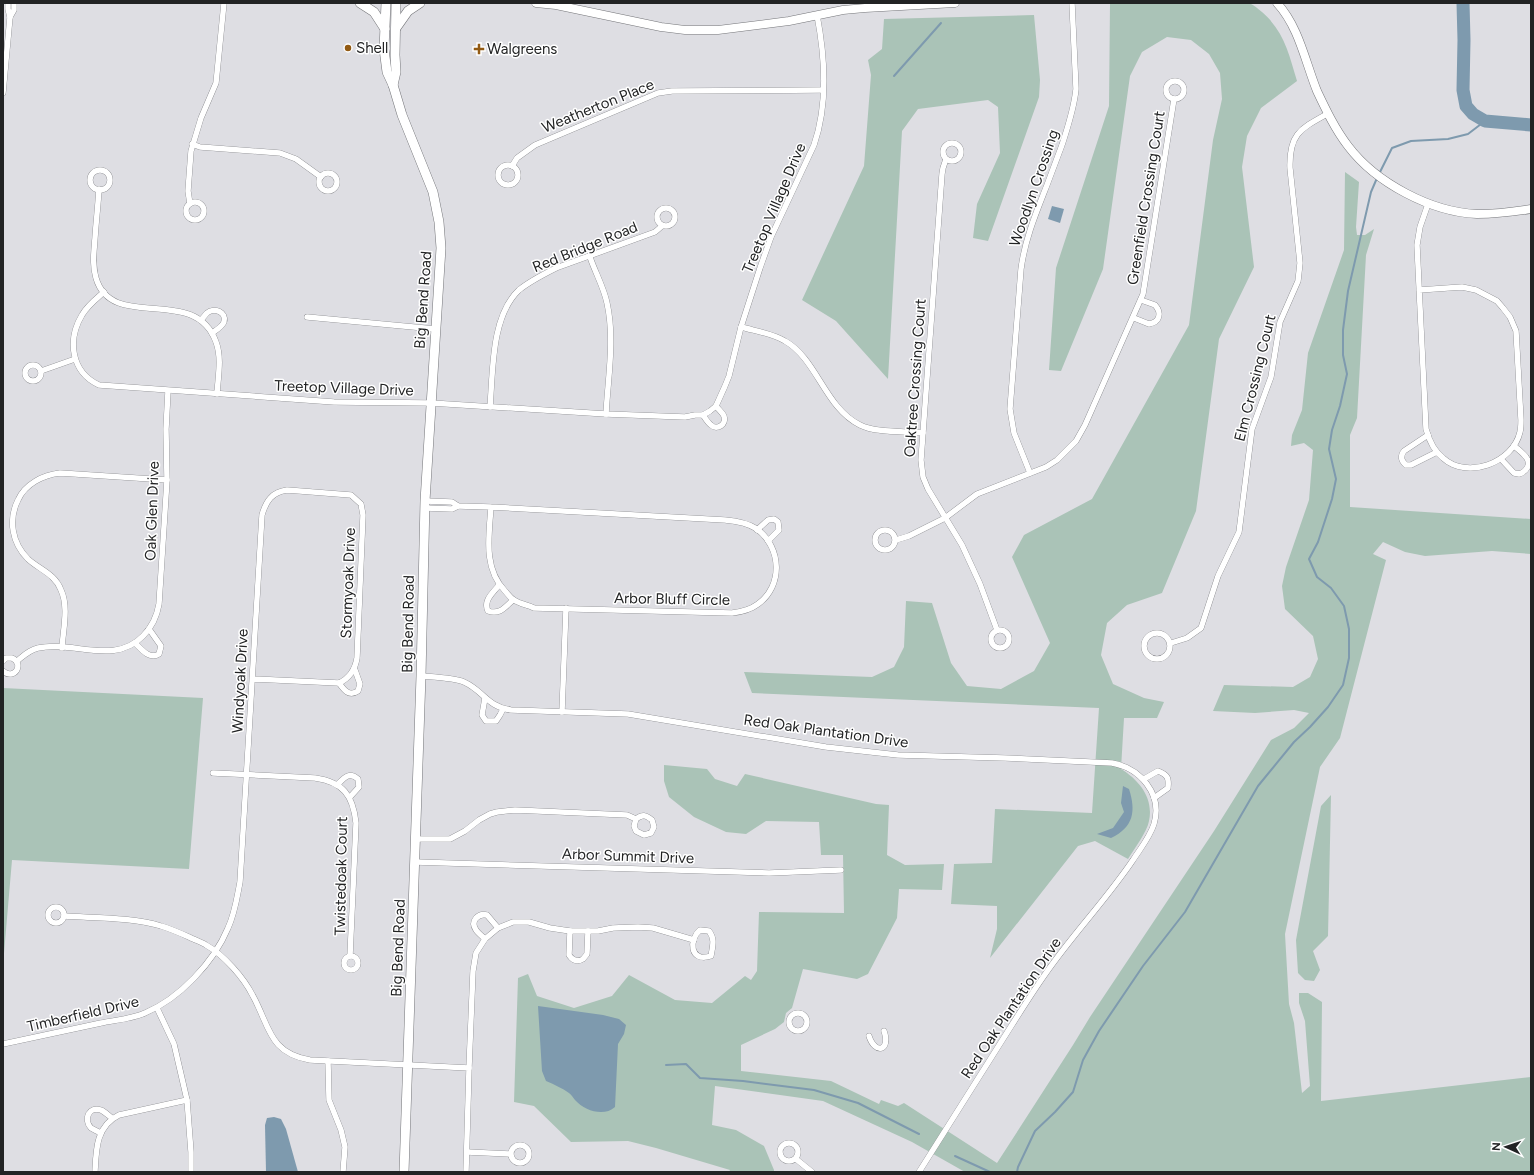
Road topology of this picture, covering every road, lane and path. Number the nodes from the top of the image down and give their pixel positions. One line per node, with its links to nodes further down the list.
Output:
1 (8, 3): 14 (street)
2 (14, 3): 14 (street)
3 (224, 3): 22 (street)
4 (360, 3): 15 (main road)
5 (386, 3): 15 (main road, Big Bend Road)
6 (396, 3): 16 (main road, Big Bend Road)
7 (420, 3): 16 (main road)
8 (536, 3): 13 (street)
9 (955, 3): 12 (street)
10 (1072, 3): 55 (street, Woodlyn Crossing)
11 (1277, 3): 21 (street)
12 (893, 4): 13 (street)
13 (818, 15): 18 (street, Treetop Village Drive)
14 (10, 17): 19 (street)
15 (385, 29): 17 (main road, Big Bend Road)
16 (395, 30): 17 (main road, Big Bend Road)
17 (393, 85): 39 (main road, Big Bend Road)
18 (823, 90): 24 (street, Weatherton Place); 38 (street, Treetop Village Drive)
19 (3, 93)
20 (1174, 99): 34 (street, Greenfield Crossing Court)
21 (1327, 114): 28 (street); 69 (street, Elm Crossing Court)
22 (192, 144): 25 (street); 27 (street)
23 (946, 159): 50 (street, Oaktree Crossing Court)
24 (512, 166)
25 (321, 177)
26 (99, 189): 33 (street)
27 (190, 204)
28 (1428, 204): 29 (street); 32 (street)
29 (1531, 209)
30 (662, 226): 31 (street, Red Bridge Road)
31 (590, 257): 47 (street, Red Bridge Road); 48 (street)
32 (1418, 290): 51 (street); 52 (street)
33 (104, 292): 37 (street); 41 (street, Treetop Village Drive)
34 (1141, 300): 36 (street, Greenfield Crossing Court); 36 (street, Greenfield Crossing Court)
35 (307, 317): 39 (street)
36 (1134, 318): 55 (street, Greenfield Crossing Court)
37 (201, 320): 40 (street); 40 (street)
38 (741, 327): 46 (street, Treetop Village Drive); 50 (street)
39 (435, 329): 45 (main road, Big Bend Road)
40 (212, 333): 44 (street)
41 (75, 359): 42 (street); 43 (street, Treetop Village Drive)
42 (41, 370)
43 (168, 391): 44 (street, Treetop Village Drive); 56 (street, Oak Glen Drive)
44 (217, 394): 45 (street, Treetop Village Drive)
45 (431, 403): 47 (street, Treetop Village Drive); 58 (main road, Big Bend Road)
46 (716, 406): 49 (street, Treetop Village Drive); 49 (street)
47 (490, 407): 48 (street, Treetop Village Drive)
48 (606, 414): 49 (street, Treetop Village Drive)
49 (703, 415)
50 (923, 433): 60 (street, Oaktree Crossing Court)
51 (1428, 435): 53 (street); 53 (street)
52 (1514, 446): 54 (street); 54 (street)
53 (1437, 452): 54 (street)
54 (1501, 459)
55 (1030, 473): 60 (street, Greenfield Crossing Court)
56 (167, 480): 67 (street, Oak Glen Drive); 71 (street)
57 (356, 498): 74 (street, Stormyoak Drive); 77 (street, Windyoak Drive)
58 (425, 505): 59 (street, Arbor Bluff Circle); 76 (main road, Big Bend Road)
59 (491, 507): 61 (street, Arbor Bluff Circle); 64 (street, Arbor Bluff Circle)
60 (945, 518): 62 (street, Greenfield Crossing Court); 68 (street, Oaktree Crossing Court)
61 (757, 530): 63 (street, Arbor Bluff Circle); 63 (street)
62 (896, 540)
63 (768, 541): 66 (street, Arbor Bluff Circle)
64 (499, 585): 65 (street, Arbor Bluff Circle); 65 (street)
65 (513, 600): 66 (street, Arbor Bluff Circle)
66 (566, 608): 81 (street)
67 (149, 629): 70 (street, Oak Glen Drive); 70 (street)
68 (997, 630)
69 (1171, 642): 69 (street)
70 (135, 644): 71 (street, Oak Glen Drive)
71 (62, 648): 73 (street, Oak Glen Drive)
72 (3, 661): 73 (street)
73 (17, 661): 75 (street, Oak Glen Drive)
74 (354, 670): 78 (street); 78 (street, Stormyoak Drive)
75 (3, 672)
76 (421, 676): 79 (street, Red Oak Plantation Drive); 89 (main road, Big Bend Road)
77 (253, 679): 78 (street, Stormyoak Drive); 83 (street, Windyoak Drive)
78 (339, 683)
79 (485, 698): 80 (street, Red Oak Plantation Drive); 80 (street)
80 (503, 709): 81 (street, Red Oak Plantation Drive)
81 (562, 712): 84 (street, Red Oak Plantation Drive)
82 (213, 773): 83 (street, Twistedoak Court)
83 (247, 774): 85 (street, Twistedoak Court); 98 (street, Windyoak Drive)
84 (1144, 779): 87 (street, Red Oak Plantation Drive); 87 (street)
85 (337, 785): 86 (street, Twistedoak Court); 86 (street, Twistedoak Court)
86 (350, 797): 99 (street, Twistedoak Court)
87 (1154, 798): 119 (street, Red Oak Plantation Drive)
88 (636, 820): 89 (street)
89 (415, 840): 90 (main road, Big Bend Road)
90 (415, 862): 91 (street, Arbor Summit Drive); 105 (main road, Big Bend Road)
91 (841, 870)
92 (64, 916): 98 (street)
93 (498, 928): 94 (street); 96 (street); 96 (street)
94 (570, 931): 95 (street); 95 (street)
95 (588, 931): 97 (street)
96 (485, 939): 106 (street)
97 (694, 940): 97 (street)
98 (215, 951): 100 (street, Timberfield Drive); 104 (street)
99 (350, 956)
100 (157, 1008): 103 (street, Timberfield Drive); 107 (street)
101 (884, 1031): 102 (street)
102 (869, 1036)
103 (3, 1044)
104 (328, 1061): 105 (street); 115 (street)
105 (408, 1066): 106 (street); 116 (main road, Big Bend Road)
106 (469, 1068): 110 (street)
107 (187, 1100): 108 (street); 114 (street)
108 (112, 1118): 109 (street); 109 (street)
109 (100, 1133): 113 (street)
110 (467, 1152): 111 (street); 117 (street)
111 (510, 1154)
112 (796, 1160): 118 (street)
113 (95, 1172)
114 (191, 1172)
115 (344, 1172)
116 (404, 1172)
117 (466, 1172)
118 (812, 1172)
119 (919, 1172)

